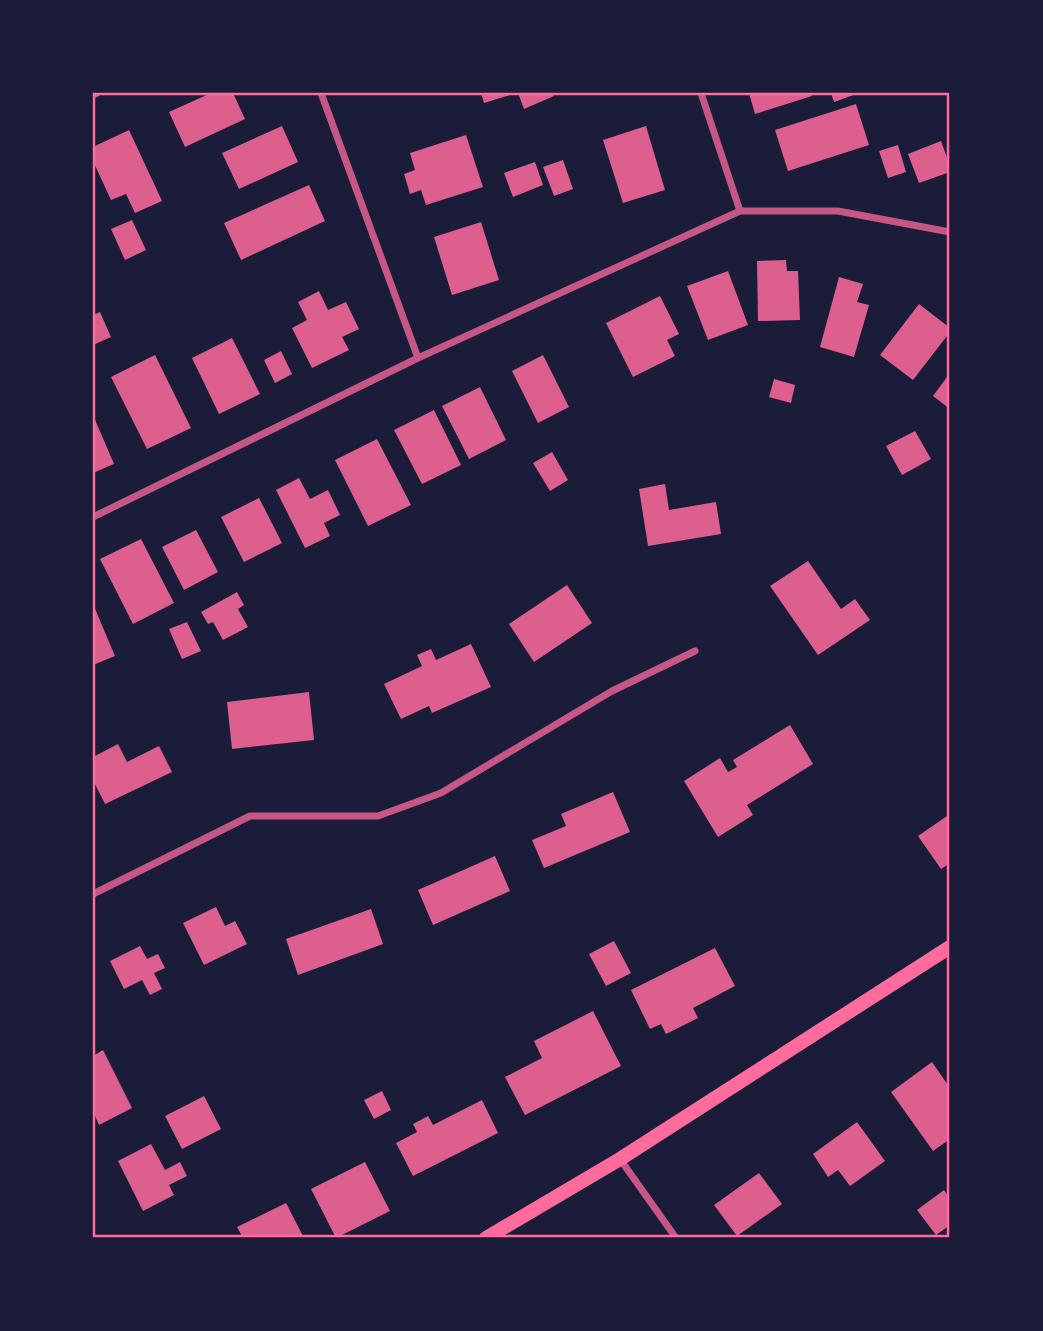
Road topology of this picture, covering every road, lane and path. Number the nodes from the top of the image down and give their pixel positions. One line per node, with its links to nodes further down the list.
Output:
1 (321, 93): 5 (street)
2 (701, 93): 3 (street)
3 (740, 211): 4 (street); 5 (street)
4 (950, 232)
5 (418, 358): 6 (street)
6 (93, 517)
7 (695, 651): 8 (street)
8 (93, 894)
9 (950, 947): 10 (main road)
10 (620, 1158): 11 (main road); 12 (street)
11 (486, 1238)
12 (676, 1238)

